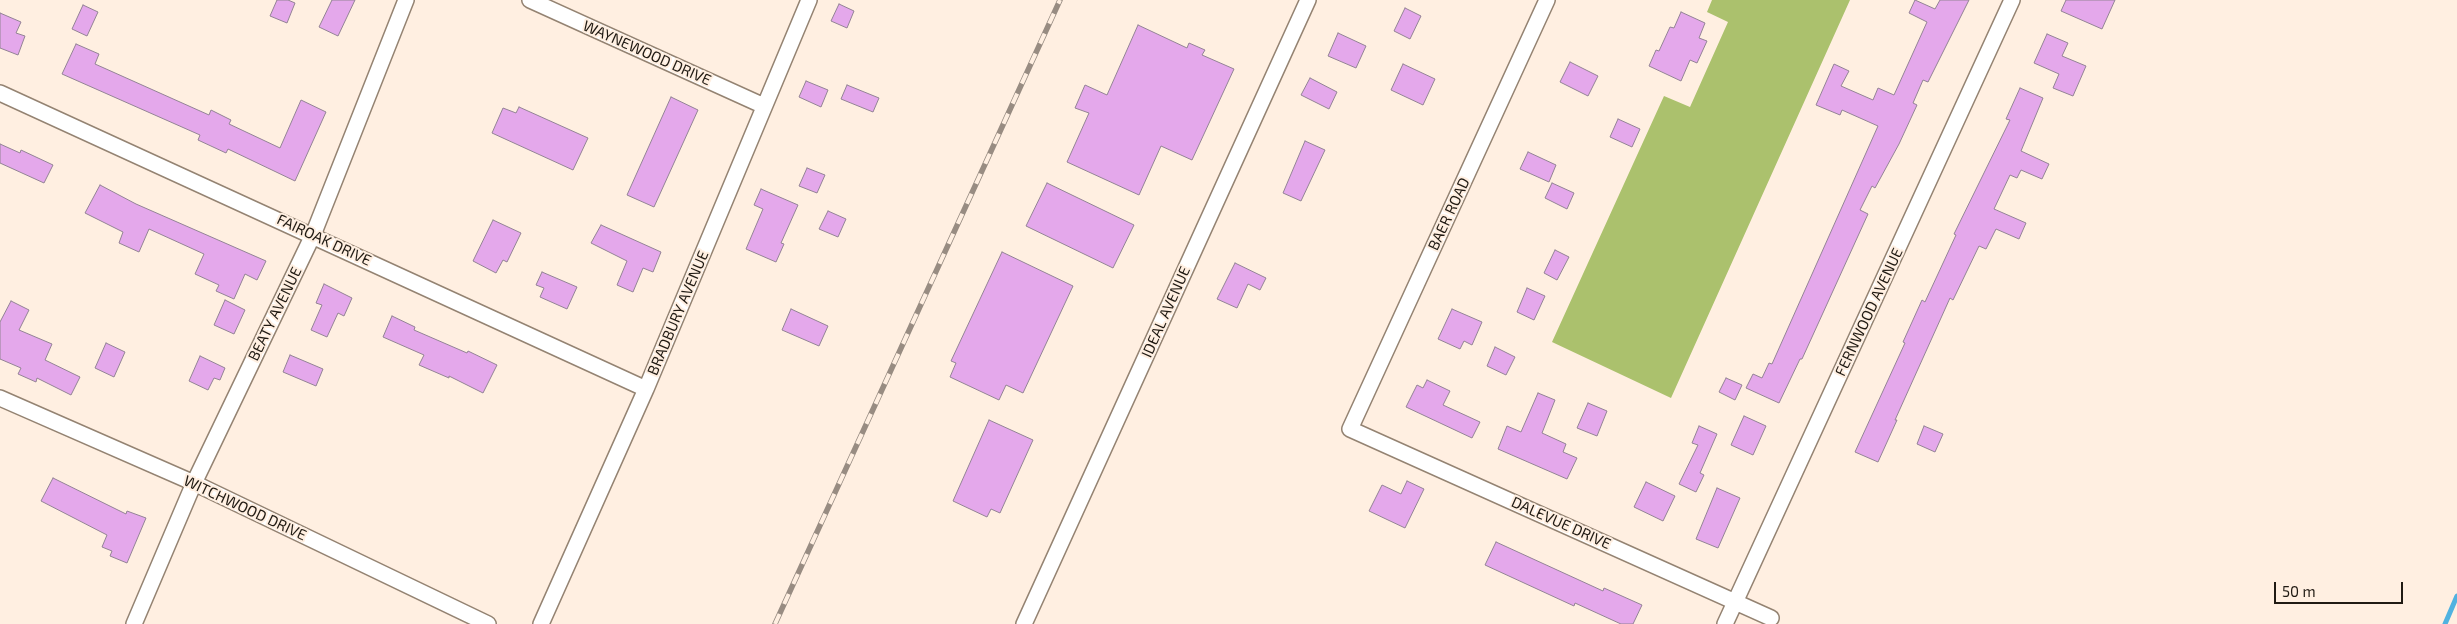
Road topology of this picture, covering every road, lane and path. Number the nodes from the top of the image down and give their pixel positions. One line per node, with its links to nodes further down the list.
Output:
1 (406, 0): 9 (street, BEATY AVENUE)
2 (530, 0): 8 (street, WAYNEWOOD DRIVE)
3 (809, 0): 8 (street, BRADBURY AVENUE)
4 (1308, 0): 19 (street, IDEAL AVENUE)
5 (1547, 0): 12 (street, BAER ROAD)
6 (2012, 0): 14 (street, FERNWOOD AVENUE)
7 (0, 93): 9 (street, FAIROAK DRIVE)
8 (764, 106): 10 (street, BRADBURY AVENUE)
9 (314, 235): 10 (street, FAIROAK DRIVE); 13 (street, BEATY AVENUE)
10 (646, 389): 18 (street, BRADBURY AVENUE)
11 (0, 398): 13 (street, WITCHWOOD DRIVE)
12 (1350, 429): 14 (street, DALEVUE DRIVE)
13 (194, 483): 16 (street, BEATY AVENUE); 17 (street, WITCHWOOD DRIVE)
14 (1736, 602): 15 (street, DALEVUE DRIVE); 20 (street, FERNWOOD AVENUE)
15 (1771, 618)
16 (134, 624)
17 (488, 624)
18 (541, 624)
19 (1024, 624)
20 (1725, 624)

